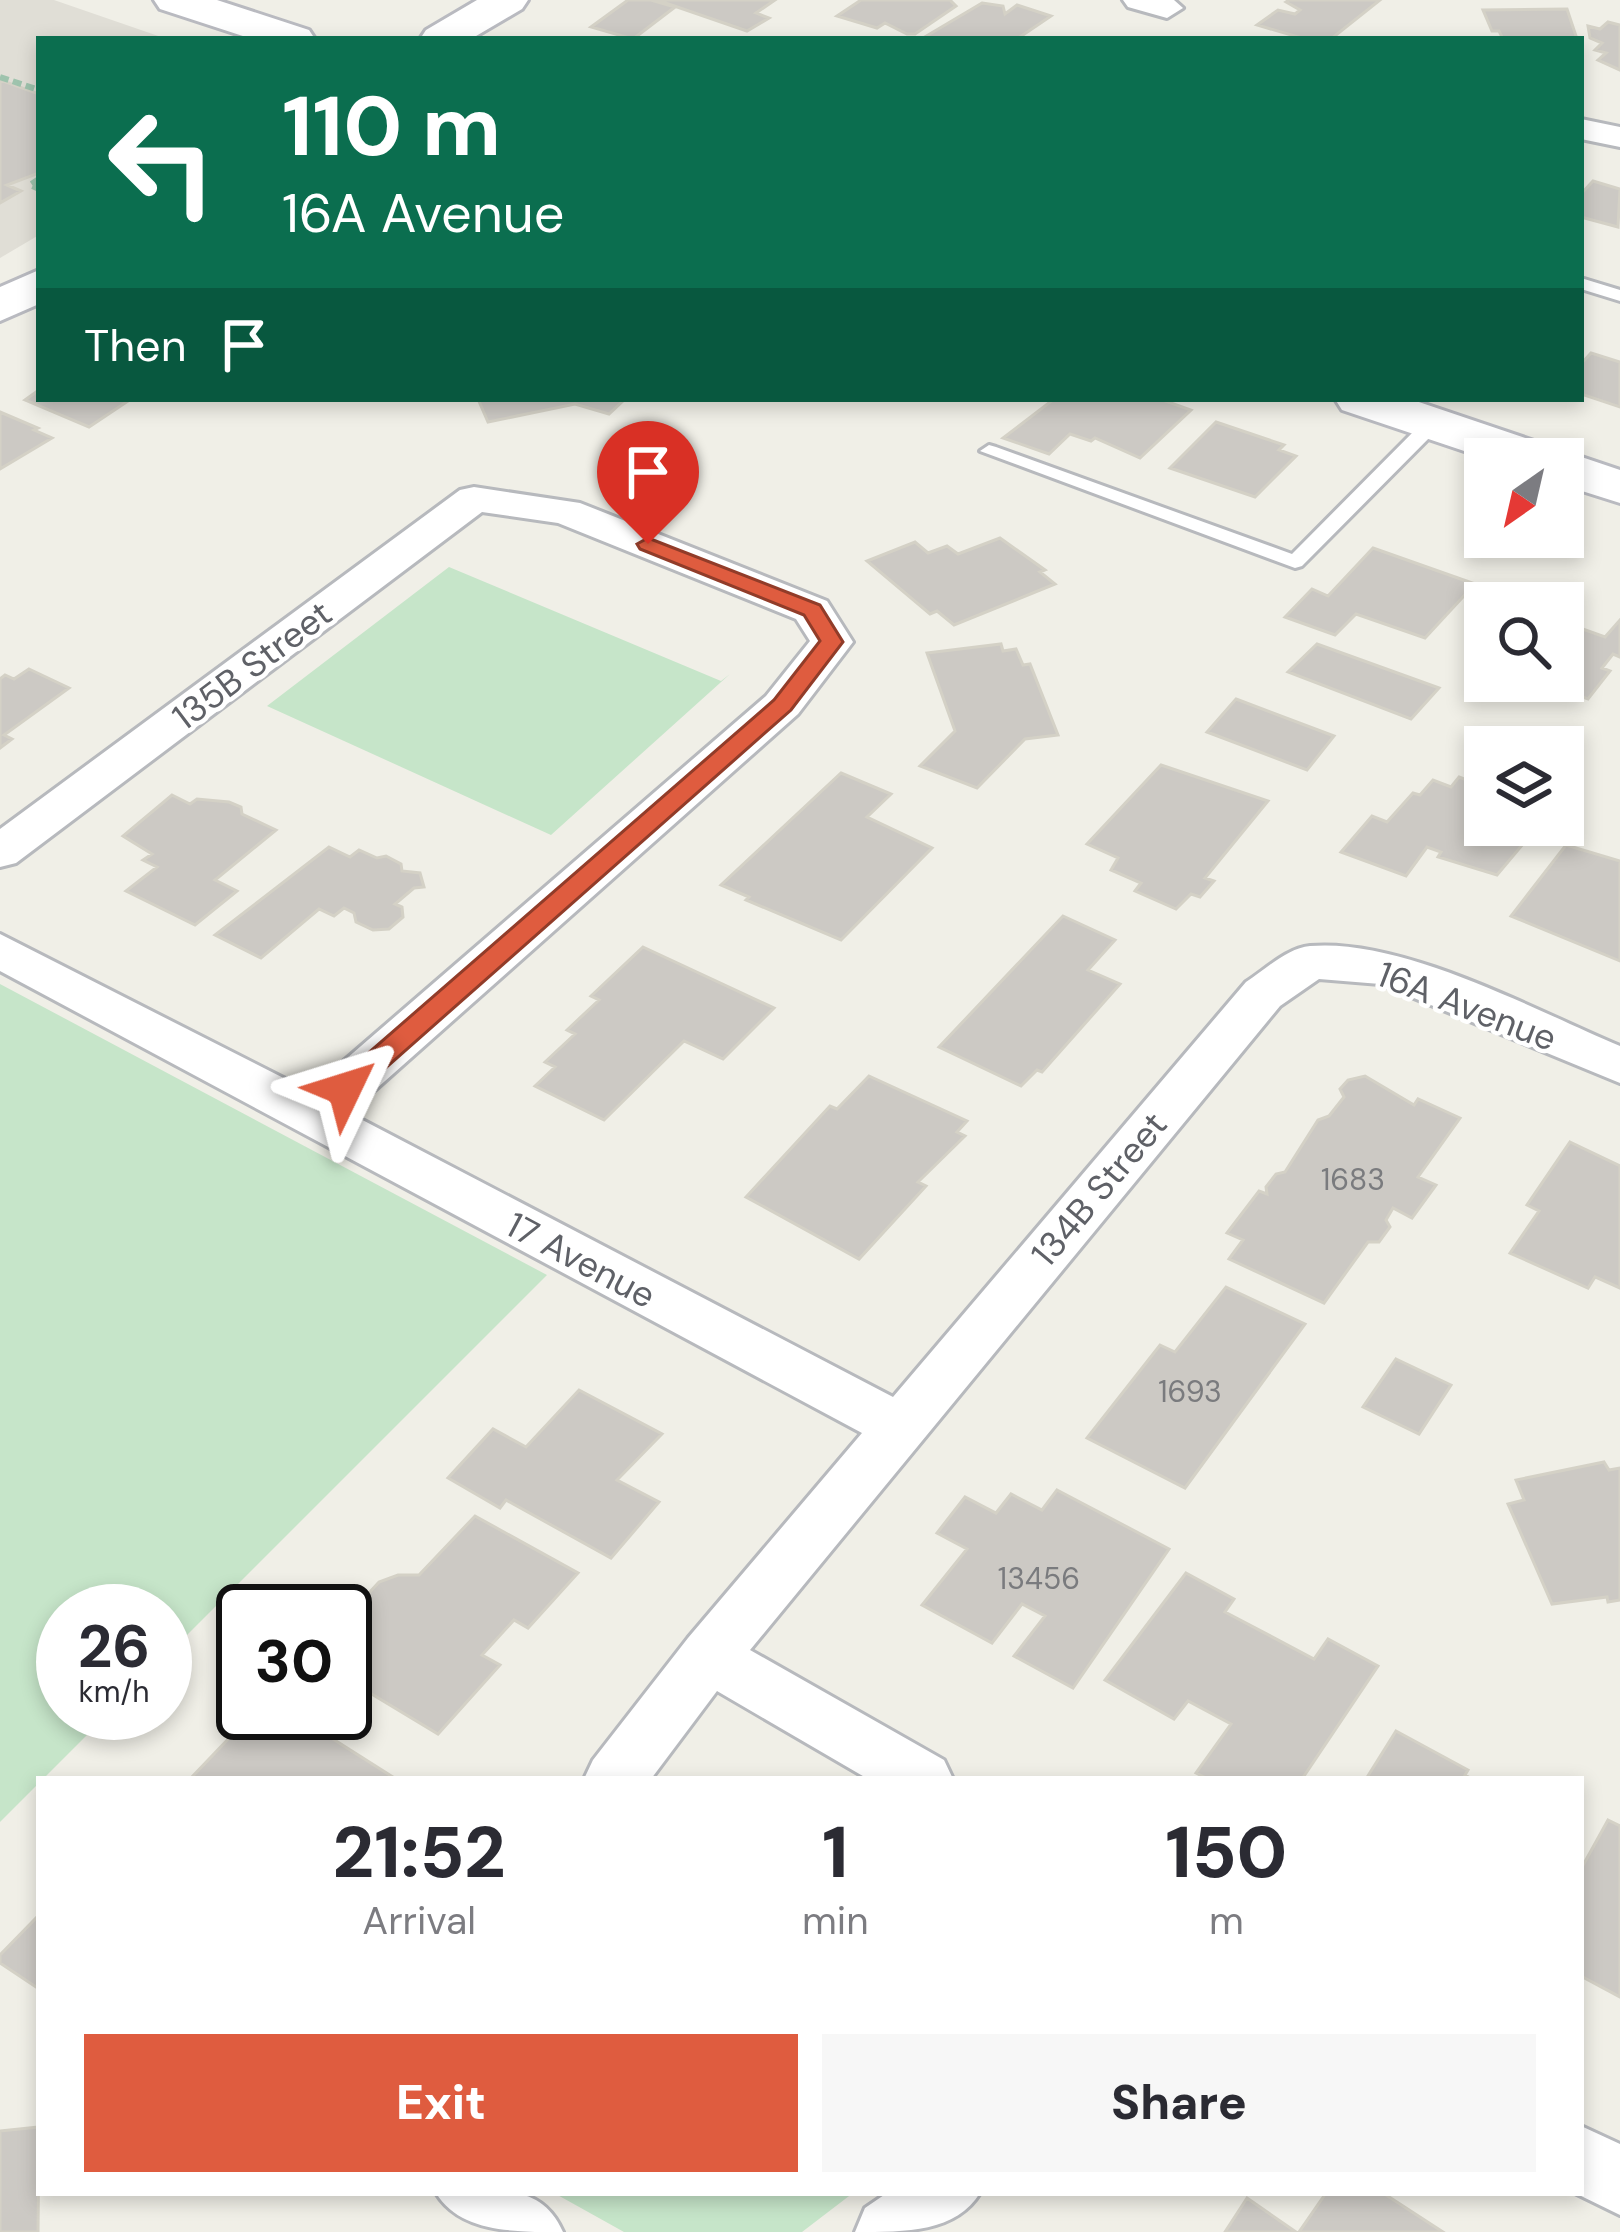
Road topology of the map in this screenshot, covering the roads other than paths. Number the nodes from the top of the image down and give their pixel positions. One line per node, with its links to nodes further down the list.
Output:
1 (176, 0): 3 (main road)
2 (507, 0): 4 (main road)
3 (285, 36)
4 (446, 36)
5 (1584, 130): 6 (street)
6 (1620, 137)
7 (1584, 284): 9 (lane)
8 (36, 286): 10 (main road)
9 (1620, 296)
10 (0, 307)
11 (1369, 402): 12 (main road)
12 (1432, 423): 13 (main road); 14 (lane)
13 (1476, 438)
14 (988, 451)
15 (1584, 474): 16 (main road)
16 (1620, 487)
17 (0, 852): 21 (street, 135B Street)
18 (0, 950): 21 (street, 17 Avenue)
19 (1310, 962): 20 (street, 16A Avenue); 22 (street, 134B Street)
20 (1620, 1066)
21 (311, 1118): 22 (street, 17 Avenue)
22 (900, 1427): 23 (street)
23 (709, 1656): 24 (street); 25 (street)
24 (618, 1776)
25 (917, 1776)
26 (1584, 2161): 27 (street)
27 (1620, 2182)
28 (475, 2196): 30 (street)
29 (941, 2196): 31 (street)
30 (528, 2232)
31 (890, 2232)

